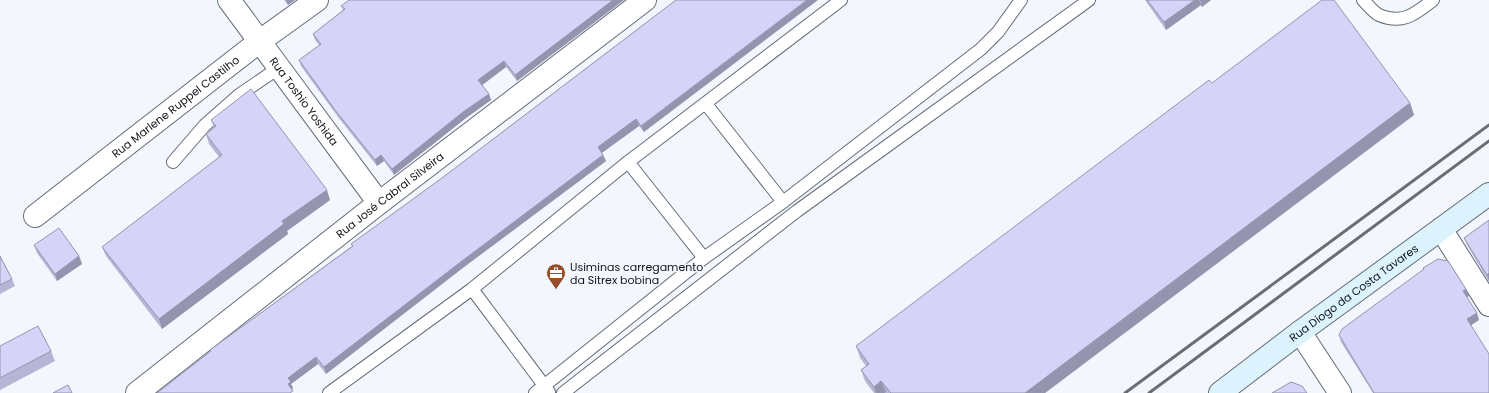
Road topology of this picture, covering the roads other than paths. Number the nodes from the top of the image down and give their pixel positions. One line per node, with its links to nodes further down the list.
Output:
1 (229, 0): 9 (street, Rua Toshio Yoshida)
2 (317, 0): 9 (street, Rua Marlene Ruppel Castilho)
3 (645, 0): 16 (street, Rua José Cabral Silveira)
4 (840, 0): 11 (lane)
5 (1021, 0): 15 (lane)
6 (1089, 0): 26 (lane)
7 (1363, 0): 8 (lane)
8 (1433, 0)
9 (260, 41): 10 (street, Rua Toshio Yoshida); 17 (street, Rua Marlene Ruppel Castilho)
10 (280, 67): 12 (lane); 16 (street, Rua Toshio Yoshida)
11 (706, 104): 13 (lane); 15 (lane)
12 (173, 162)
13 (628, 162): 19 (lane); 20 (lane)
14 (1489, 194): 18 (street, Rua Diogo da Costa Tavares)
15 (783, 202): 19 (lane)
16 (380, 203): 24 (street, Rua José Cabral Silveira)
17 (35, 216)
18 (1441, 230): 21 (street); 22 (street, Rua Diogo da Costa Tavares)
19 (704, 258): 23 (lane)
20 (472, 289): 23 (lane); 25 (lane)
21 (1489, 305)
22 (1300, 332): 27 (street, Rua Diogo da Costa Tavares); 28 (street)
23 (543, 391)
24 (137, 393)
25 (329, 393)
26 (563, 393)
27 (1220, 393)
28 (1340, 393)

